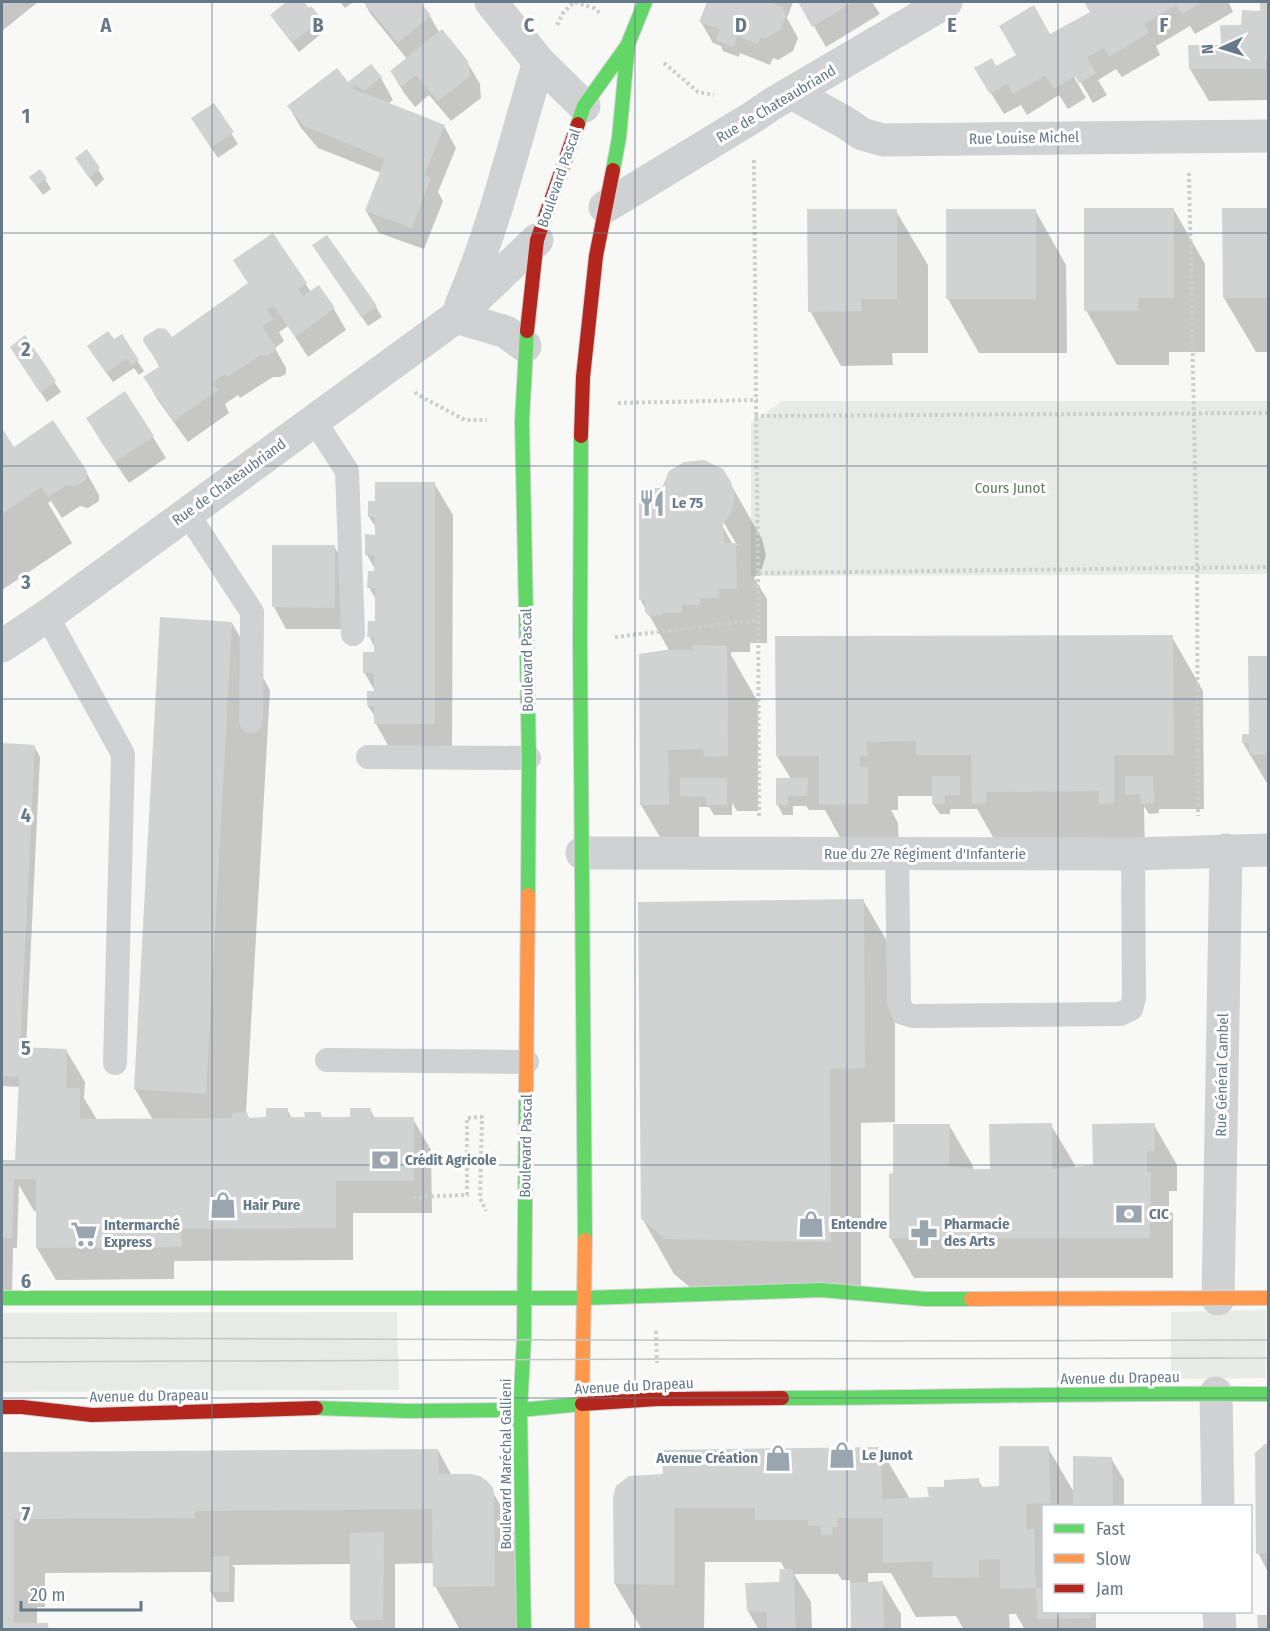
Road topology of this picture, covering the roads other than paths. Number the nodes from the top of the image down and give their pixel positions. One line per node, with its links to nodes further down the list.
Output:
1 (491, 2): 5 (street)
2 (645, 2): 4 (main road, Boulevard Pascal)
3 (946, 2): 6 (street, Rue de Chateaubriand)
4 (628, 44): 7 (main road, Boulevard Pascal); 9 (main road, Boulevard Pascal)
5 (539, 62): 7 (street); 11 (street)
6 (792, 93): 8 (street, Rue Louise Michel); 9 (street, Rue de Chateaubriand)
7 (589, 110): 10 (main road, Boulevard Pascal)
8 (1269, 136)
9 (605, 207): 23 (main road, Boulevard Pascal)
10 (537, 240): 11 (street, Rue de Chateaubriand); 12 (main road, Boulevard Pascal)
11 (456, 317): 12 (street); 13 (street, Rue de Chateaubriand)
12 (525, 346): 20 (main road, Boulevard Pascal)
13 (314, 420): 14 (street, Rue de Chateaubriand); 16 (lane)
14 (187, 513): 15 (street, Rue de Chateaubriand); 18 (lane)
15 (47, 616): 17 (street, Rue de Chateaubriand); 28 (lane)
16 (352, 634)
17 (2, 646)
18 (251, 720)
19 (368, 757): 20 (lane)
20 (529, 758): 27 (main road, Boulevard Pascal)
21 (1269, 850): 22 (street, Rue du 27e Régiment d'Infanterie)
22 (1212, 851): 25 (street, Rue du 27e Régiment d'Infanterie); 33 (street, Rue Général Cambel)
23 (582, 853): 24 (street, Rue du 27e Régiment d'Infanterie); 31 (main road, Boulevard Pascal)
24 (897, 854): 25 (street, Rue du 27e Régiment d'Infanterie); 25 (lane)
25 (1133, 854)
26 (327, 1060): 27 (lane)
27 (526, 1062): 30 (main road, Boulevard Pascal)
28 (115, 1064)
29 (2, 1298): 30 (main road)
30 (525, 1298): 31 (main road); 38 (main road, Boulevard Maréchal Gallieni)
31 (584, 1298): 33 (main road); 36 (main road)
32 (1269, 1298): 33 (main road)
33 (1218, 1299)
34 (1216, 1393): 35 (main road, Avenue du Drapeau); 36 (main road, Avenue du Drapeau); 39 (street)
35 (1269, 1394)
36 (582, 1404): 38 (main road, Avenue du Drapeau); 42 (main road)
37 (2, 1407): 38 (main road, Avenue du Drapeau)
38 (520, 1410): 41 (main road, Boulevard Maréchal Gallieni)
39 (1218, 1505)
40 (1219, 1613): 43 (street)
41 (524, 1629)
42 (582, 1629)
43 (1220, 1629)

